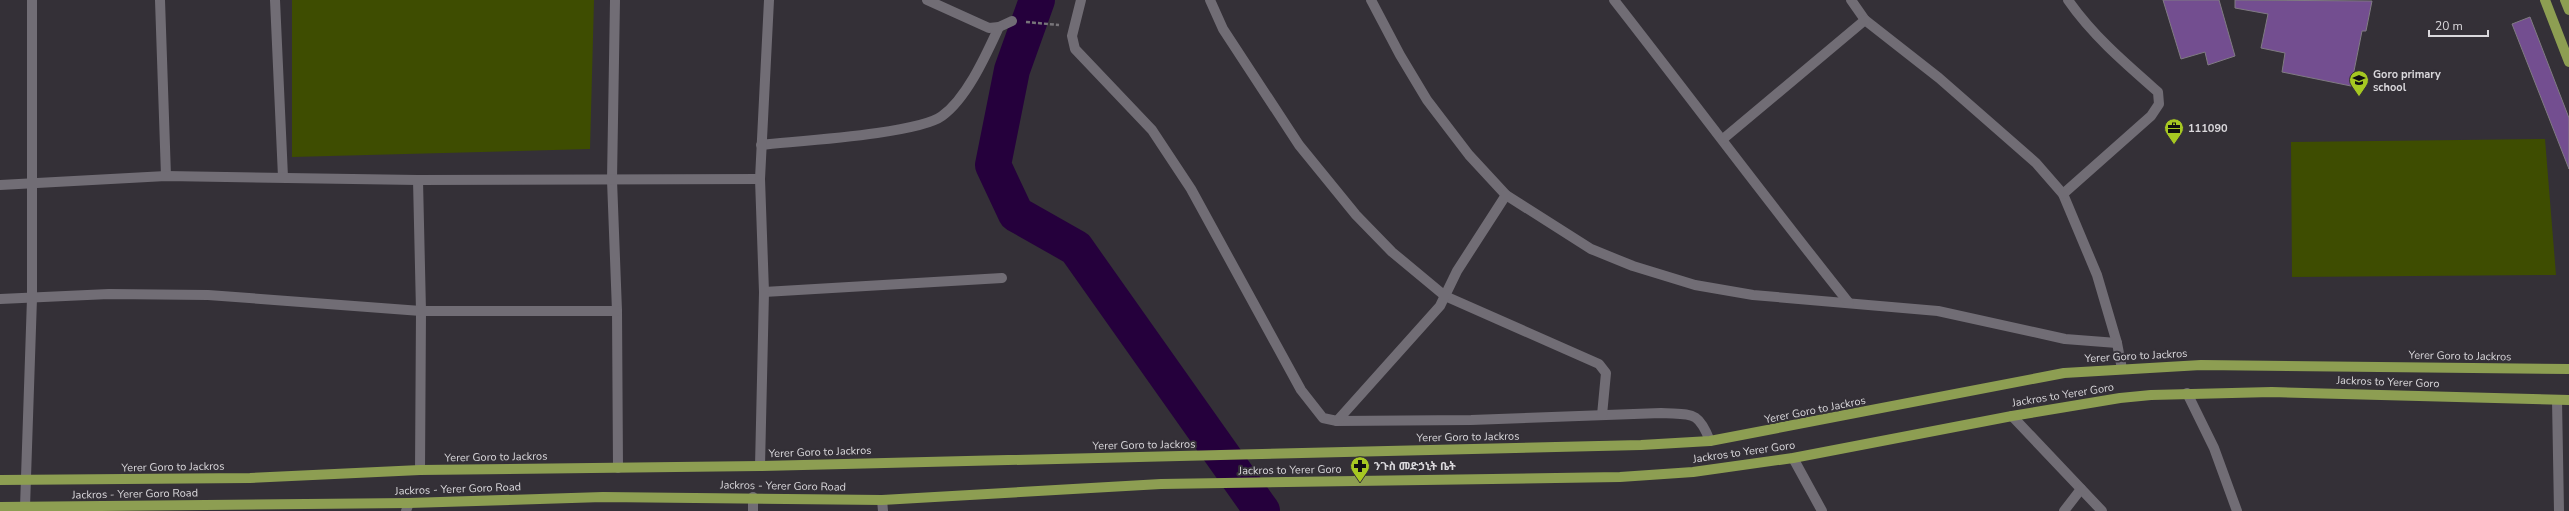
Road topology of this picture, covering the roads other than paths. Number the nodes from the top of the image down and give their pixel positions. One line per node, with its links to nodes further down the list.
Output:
1 (32, 0): 27 (street)
2 (160, 0): 22 (street)
3 (275, 0): 23 (street)
4 (615, 0): 26 (street)
5 (769, 0): 21 (street)
6 (926, 0): 18 (street)
7 (1081, 0): 47 (street)
8 (1210, 0): 33 (street)
9 (1371, 0): 30 (street)
10 (1614, 0): 20 (street)
11 (1851, 0): 17 (street)
12 (2068, 0): 29 (street)
13 (2545, 0): 19 (main road)
14 (2565, 0): 15 (main road)
15 (2569, 10)
16 (1012, 20): 18 (street)
17 (1865, 20): 20 (street); 29 (street)
18 (998, 27): 21 (street)
19 (2569, 62)
20 (1723, 139): 36 (street)
21 (761, 145): 24 (street)
22 (166, 176): 23 (street); 27 (street)
23 (283, 177): 25 (street)
24 (760, 179): 26 (street); 32 (street)
25 (418, 180): 26 (street); 37 (street)
26 (612, 180): 38 (street)
27 (32, 184): 28 (street); 34 (street)
28 (0, 185)
29 (2063, 194): 39 (street)
30 (1506, 195): 33 (street); 36 (street)
31 (1002, 278): 32 (street)
32 (764, 292): 50 (street)
33 (1445, 296): 45 (street); 47 (street)
34 (32, 298): 35 (street); 37 (street); 53 (street)
35 (0, 299)
36 (1849, 303): 39 (street)
37 (421, 311): 38 (street); 52 (street)
38 (617, 311): 51 (street)
39 (2117, 343): 40 (street)
40 (2122, 369): 41 (main road, Yerer Goro to Jackros); 48 (main road, Yerer Goro to Jackros)
41 (2569, 369)
42 (2187, 393): 43 (main road, Jackros to Yerer Goro); 46 (main road, Jackros to Yerer Goro); 67 (street)
43 (2556, 400): 44 (main road, Jackros to Yerer Goro); 68 (street)
44 (2569, 400)
45 (1602, 415): 47 (street); 48 (street)
46 (2012, 416): 49 (main road, Jackros to Yerer Goro); 55 (street)
47 (1337, 421)
48 (1710, 441): 50 (main road, Yerer Goro to Jackros)
49 (1793, 458): 57 (main road, Jackros to Yerer Goro); 64 (street)
50 (760, 466): 51 (main road, Yerer Goro to Jackros)
51 (618, 468): 52 (main road, Yerer Goro to Jackros)
52 (420, 470): 53 (main road, Yerer Goro to Jackros)
53 (27, 478): 54 (main road, Yerer Goro to Jackros); 59 (street)
54 (0, 480)
55 (2081, 489): 65 (street); 66 (street)
56 (753, 497): 58 (main road, Jackros - Yerer Goro Road); 60 (main road, Jackros - Yerer Goro Road); 62 (street)
57 (917, 498): 58 (main road, Jackros - Yerer Goro Road)
58 (882, 500): 63 (street)
59 (25, 507): 60 (main road, Jackros - Yerer Goro Road); 61 (main road, Jackros - Yerer Goro Road)
60 (407, 507)
61 (6, 509)
62 (753, 511)
63 (883, 511)
64 (1822, 511)
65 (2064, 511)
66 (2102, 511)
67 (2236, 511)
68 (2559, 511)

